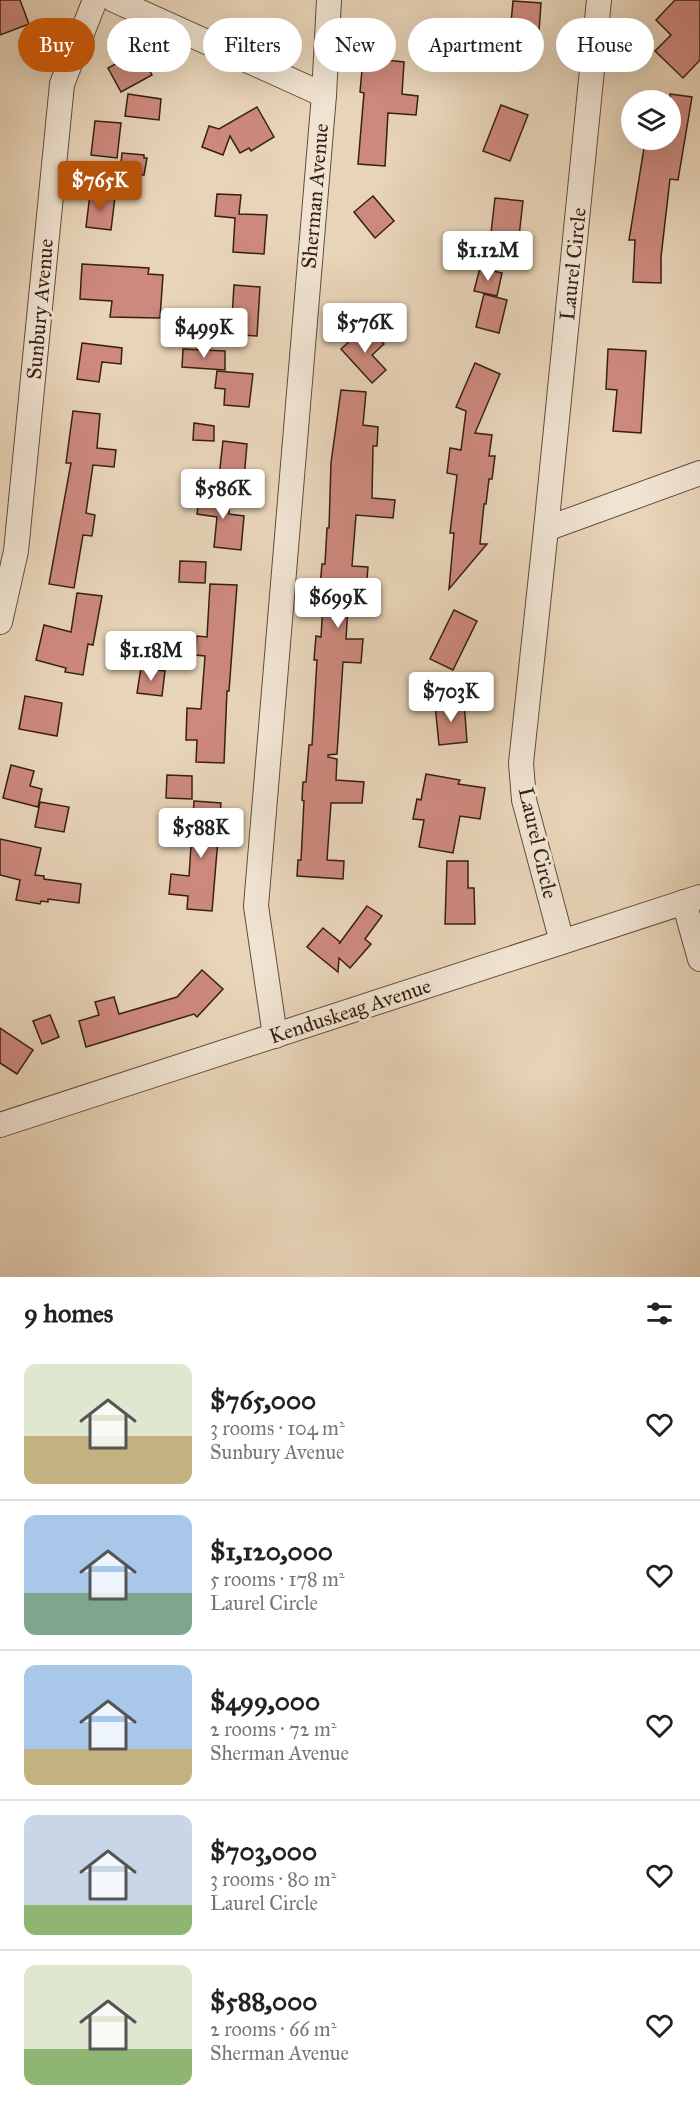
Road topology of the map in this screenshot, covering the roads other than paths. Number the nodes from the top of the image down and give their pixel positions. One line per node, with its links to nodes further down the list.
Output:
1 (95, 0): 8 (street, Sunbury Avenue)
2 (114, 0): 5 (street)
3 (329, 0): 5 (street, Sherman Avenue)
4 (599, 0): 7 (street, Laurel Circle)
5 (324, 95): 12 (street, Sherman Avenue)
6 (700, 472): 7 (street)
7 (546, 529): 10 (street, Laurel Circle)
8 (0, 622)
9 (692, 900): 10 (street, Kenduskeag Avenue); 11 (street)
10 (562, 942): 12 (street, Kenduskeag Avenue)
11 (700, 959)
12 (275, 1036): 13 (street, Kenduskeag Avenue)
13 (0, 1125)

